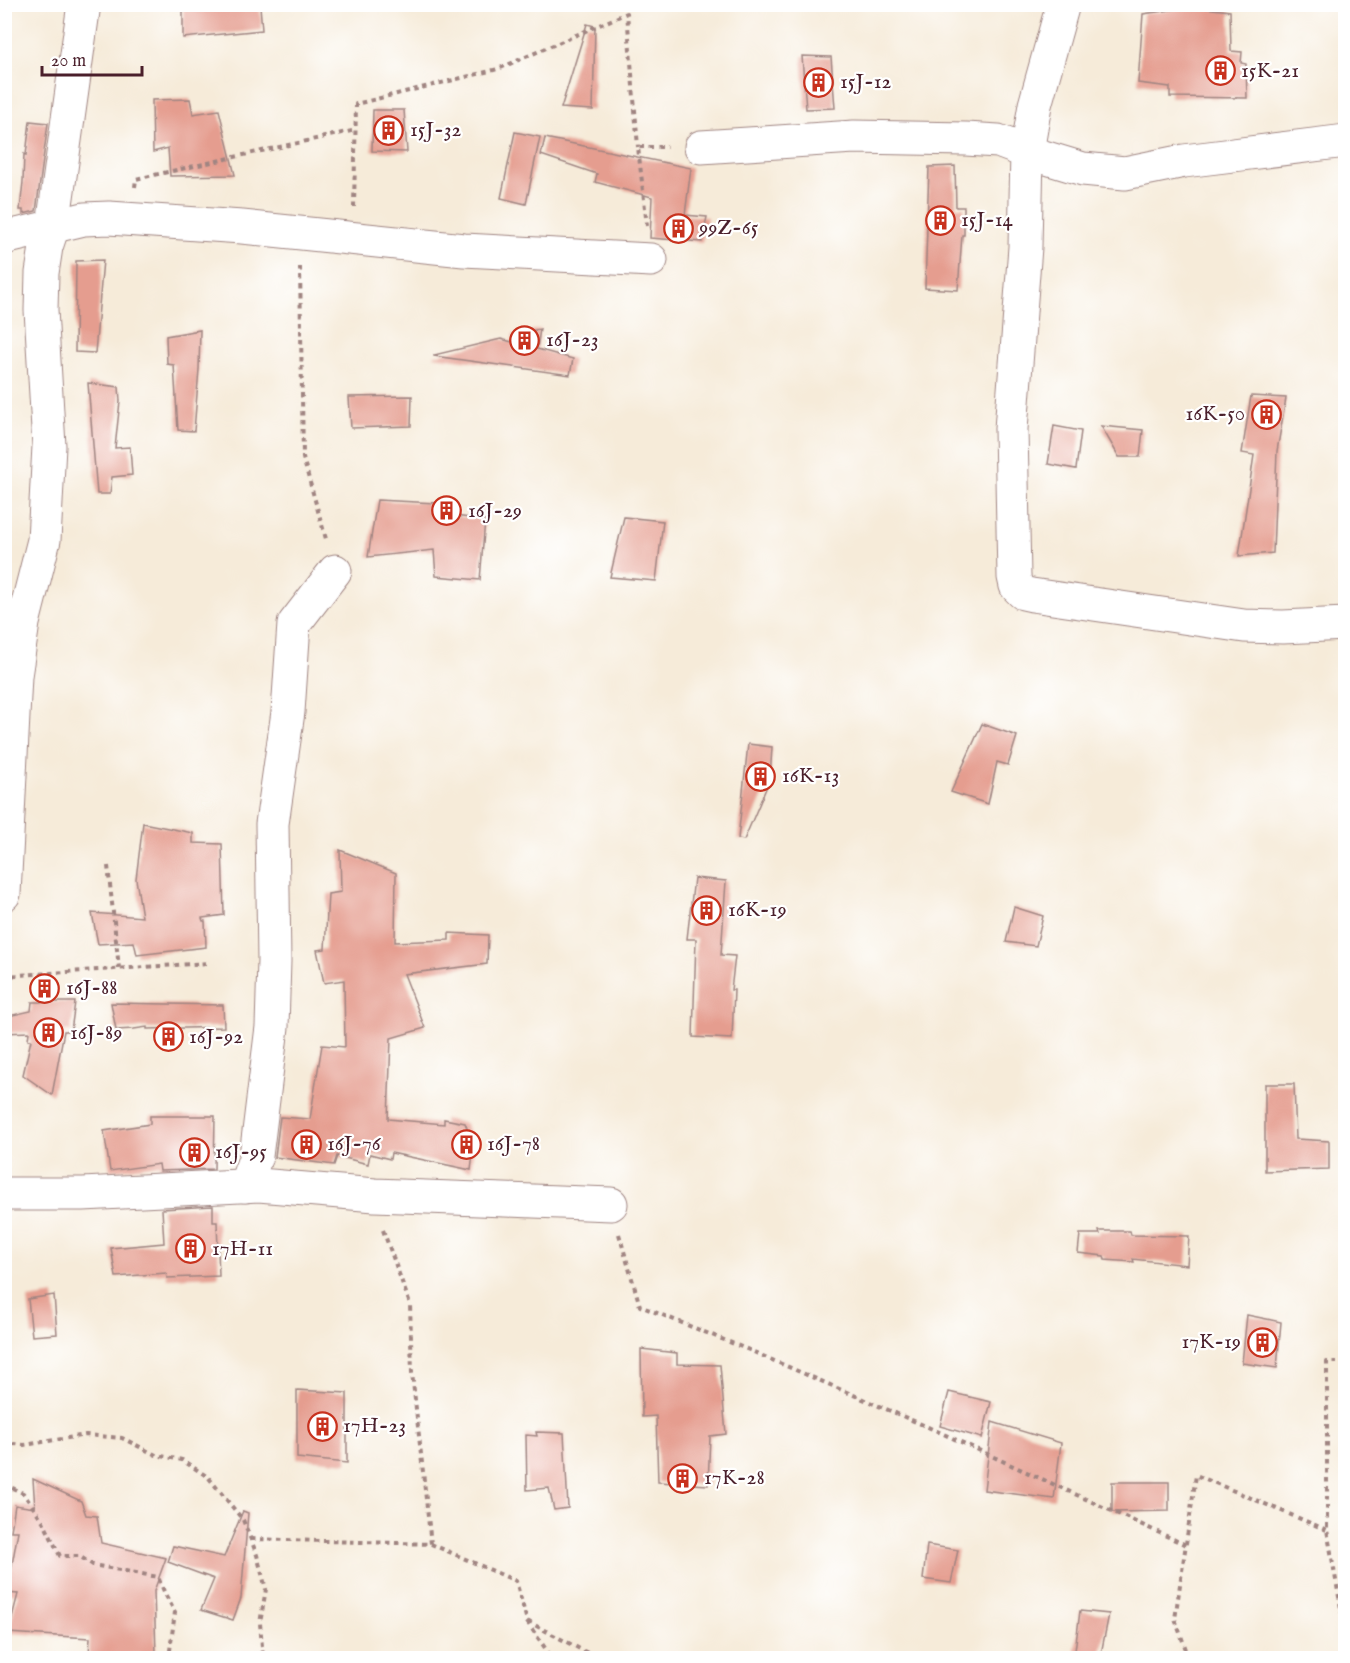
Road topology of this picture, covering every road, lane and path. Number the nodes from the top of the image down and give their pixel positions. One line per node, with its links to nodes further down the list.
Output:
1 (84, 4): 9 (street)
2 (1062, 4): 7 (street)
3 (356, 130): 5 (path); 8 (path); 12 (path)
4 (1346, 141): 7 (street)
5 (638, 147): 6 (path); 13 (path)
6 (702, 147): 7 (street)
7 (1027, 153): 15 (street)
8 (133, 220): 9 (street); 10 (street)
9 (53, 226): 11 (street); 17 (street)
10 (299, 233): 12 (street); 14 (path)
11 (4, 238)
12 (354, 239): 13 (street)
13 (651, 260)
14 (335, 571): 21 (street)
15 (1346, 624)
16 (108, 866): 19 (path)
17 (4, 894)
18 (208, 963): 19 (path)
19 (119, 968): 20 (path)
20 (4, 976)
21 (245, 1186): 22 (street); 23 (street)
22 (4, 1194)
23 (375, 1195): 24 (street); 30 (path)
24 (611, 1204): 31 (path)
25 (1346, 1362): 28 (path)
26 (4, 1443): 29 (path)
27 (4, 1484): 34 (path)
28 (1327, 1530): 31 (path); 33 (path)
29 (250, 1539): 30 (path); 35 (path)
30 (431, 1544): 32 (path)
31 (1186, 1545): 38 (path)
32 (527, 1621): 36 (path); 37 (path)
33 (1346, 1636)
34 (170, 1659)
35 (263, 1659)
36 (552, 1659)
37 (597, 1659)
38 (1189, 1659)

